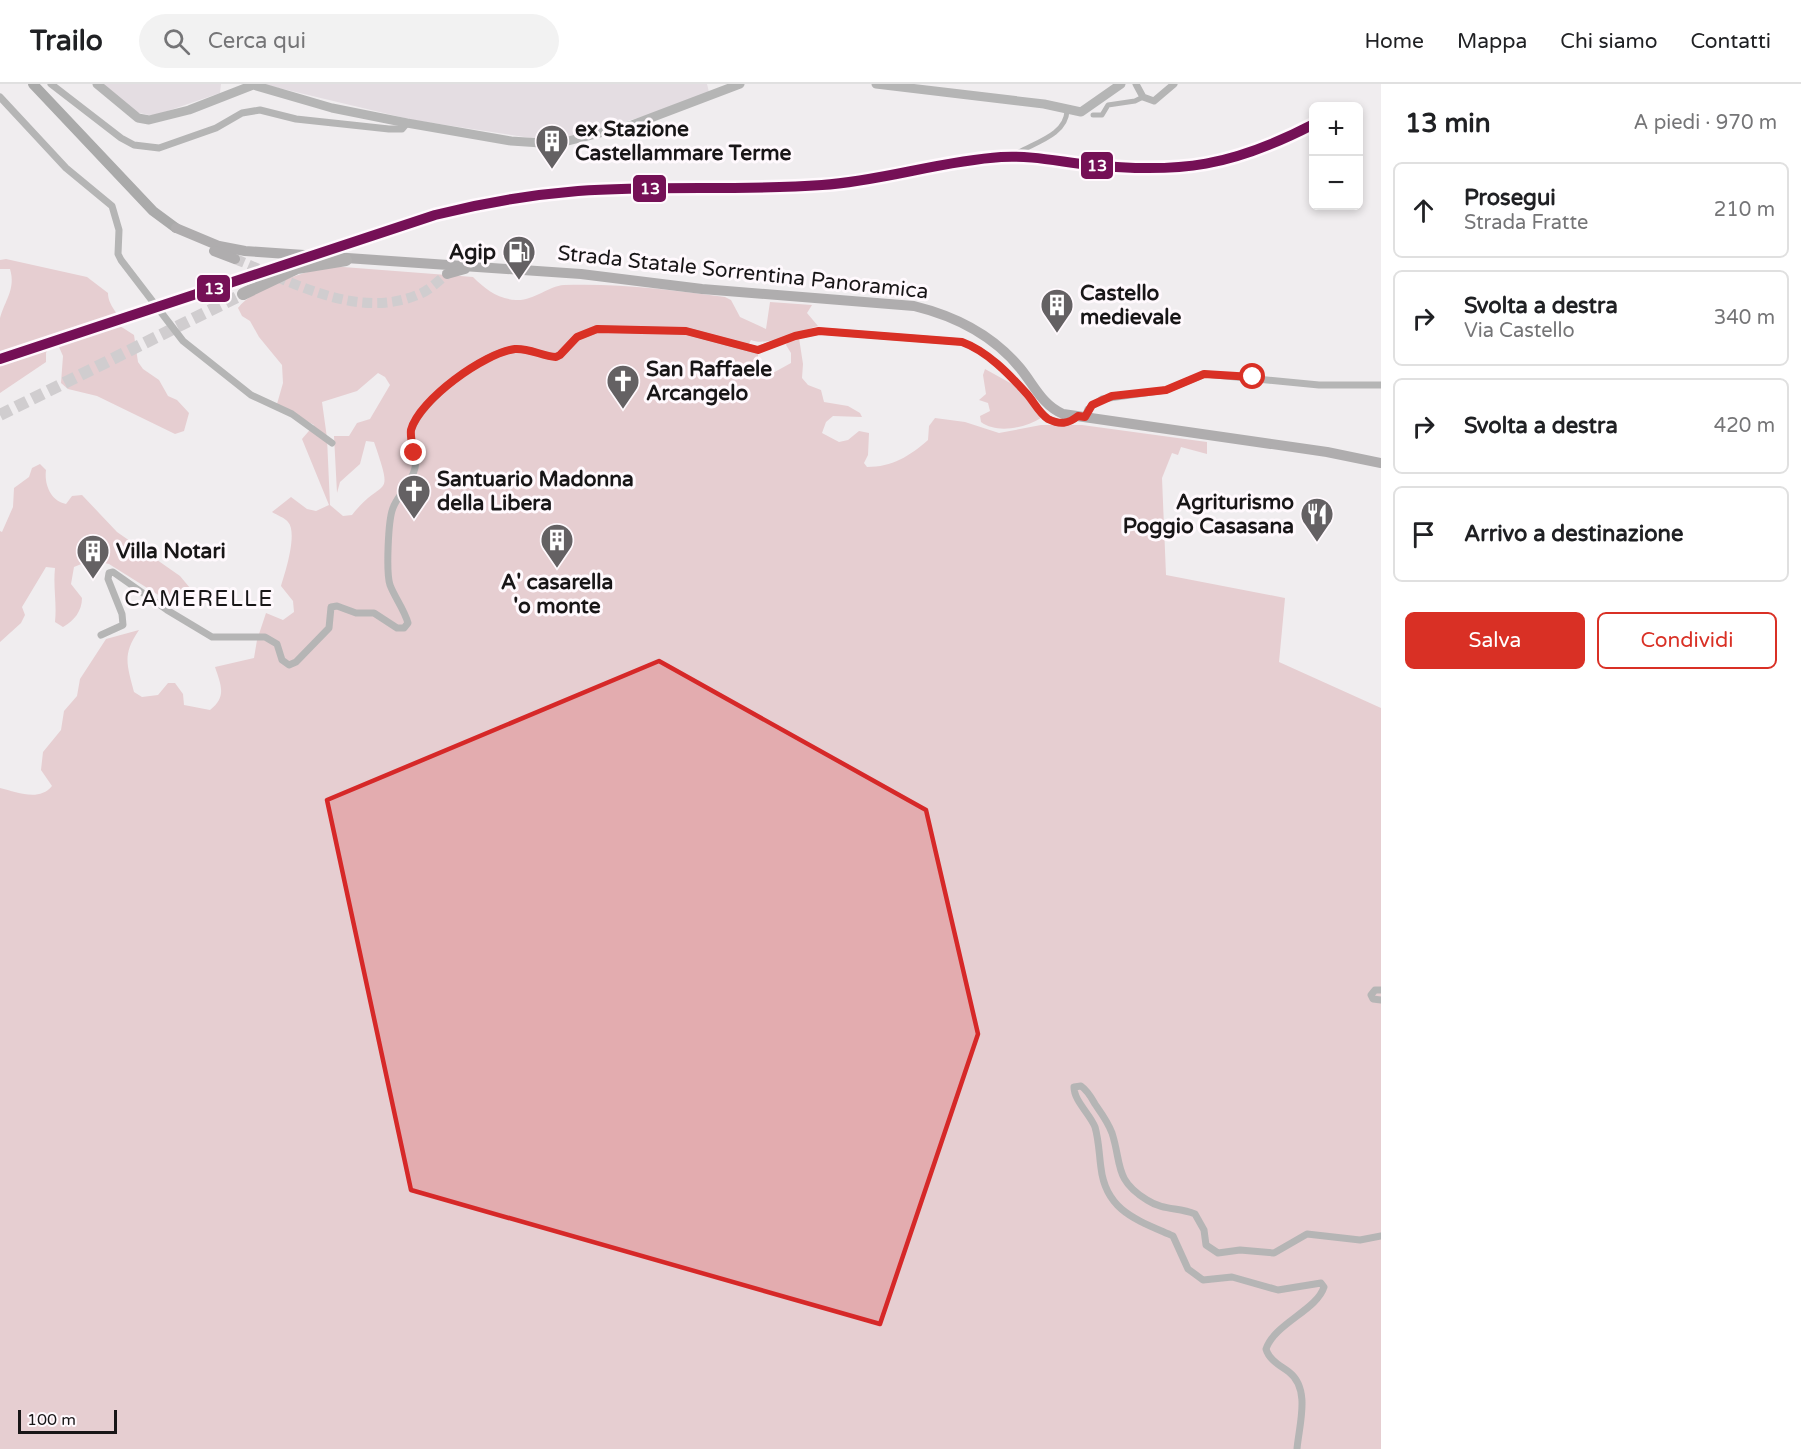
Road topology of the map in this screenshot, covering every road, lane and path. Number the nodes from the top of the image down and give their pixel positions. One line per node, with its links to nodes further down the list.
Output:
1 (33, 84): 16 (main road)
2 (51, 84): 14 (street)
3 (97, 84): 14 (street)
4 (740, 84): 9 (street)
5 (876, 84): 12 (street)
6 (1121, 84): 12 (street)
7 (1136, 84): 11 (street)
8 (1174, 84): 11 (street)
9 (721, 88): 14 (street)
10 (0, 97): 24 (street)
11 (1143, 97): 13 (street)
12 (1067, 111): 15 (street)
13 (1093, 115)
14 (407, 123)
15 (1019, 152)
16 (176, 228): 17 (main road); 18 (main road, Strada Statale Sorrentina Panoramica)
17 (235, 259)
18 (346, 260): 19 (main road, Strada Statale Sorrentina Panoramica); 21 (highway)
19 (483, 266): 20 (main road); 23 (main road, Strada Statale Sorrentina Panoramica)
20 (447, 274)
21 (243, 294)
22 (1381, 385): 23 (street)
23 (1081, 417): 25 (main road, Strada Statale Sorrentina Panoramica); 26 (street)
24 (332, 443)
25 (1381, 463)
26 (101, 635)
27 (1381, 990): 28 (street)
28 (1381, 1000)
29 (1381, 1236): 30 (street)
30 (1297, 1449)

